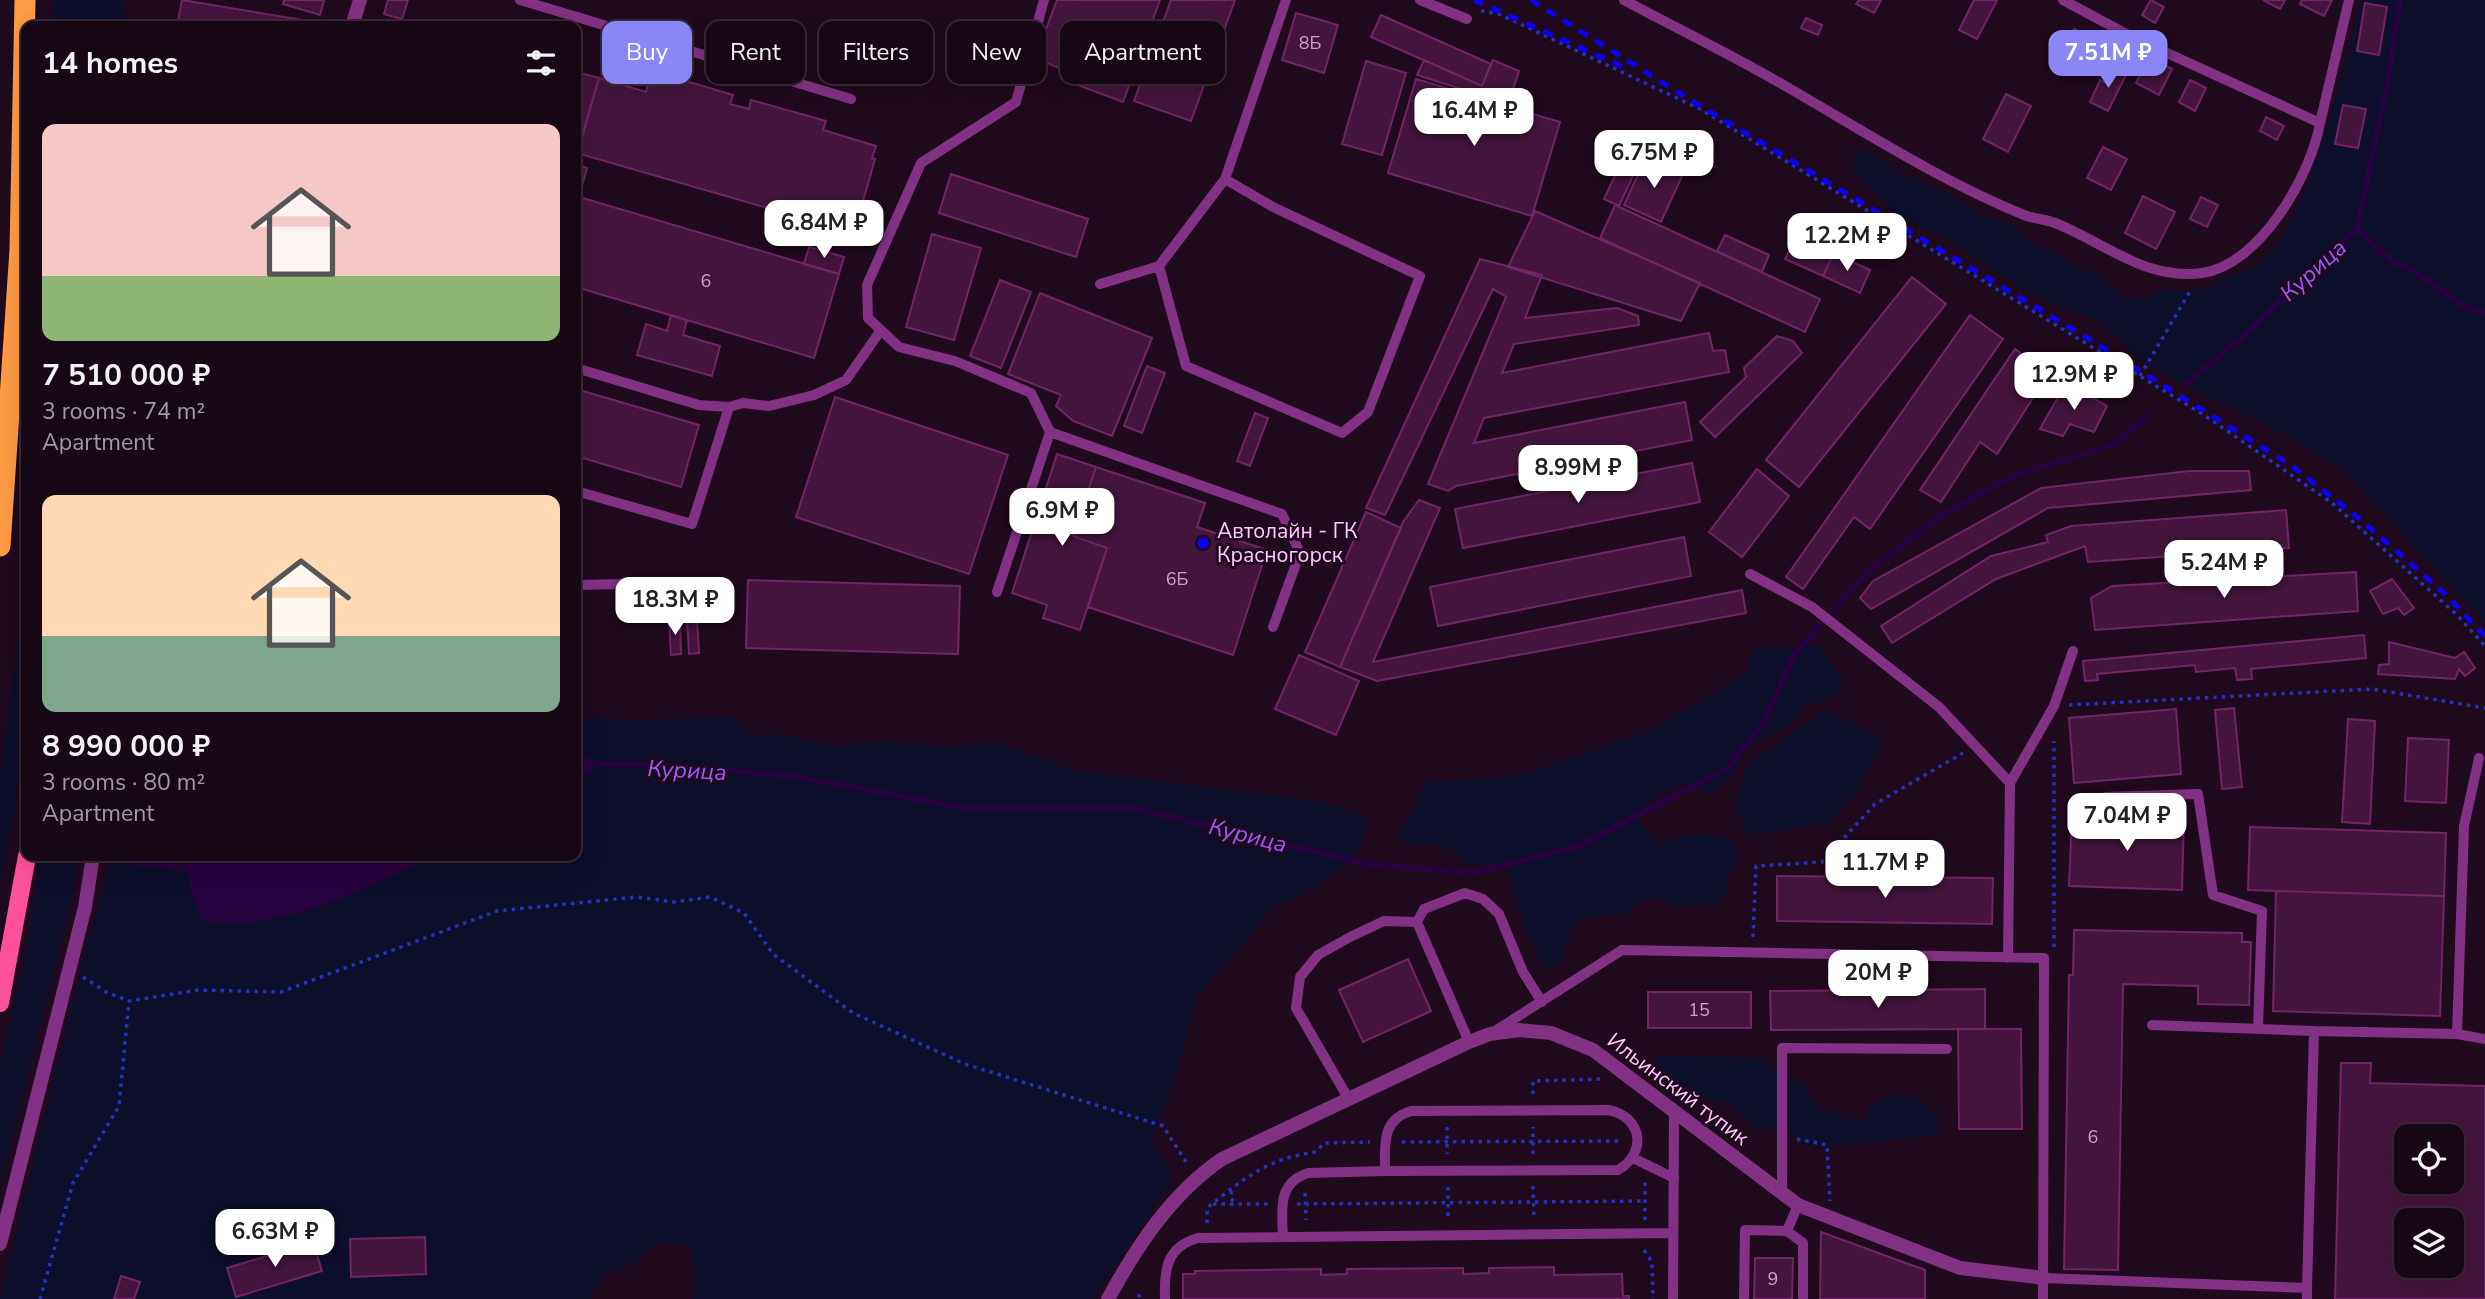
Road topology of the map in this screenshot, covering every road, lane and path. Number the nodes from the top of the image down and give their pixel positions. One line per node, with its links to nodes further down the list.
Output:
1 (25, 0): 11 (highway)
2 (360, 0): 12 (street)
3 (520, 0): 13 (lane)
4 (1044, 0): 20 (lane)
5 (1286, 0): 15 (lane)
6 (1420, 0): 10 (lane)
7 (1624, 0): 18 (lane)
8 (2063, 0): 14 (lane)
9 (2349, 0): 14 (lane)
10 (1467, 19): 22 (path)
11 (25, 21)
12 (354, 21)
13 (851, 99)
14 (2320, 123): 18 (lane)
15 (1225, 179): 17 (lane); 17 (lane)
16 (21, 204): 26 (highway)
17 (1159, 266): 19 (lane)
18 (2201, 274): 22 (path)
19 (1100, 284)
20 (881, 330): 23 (lane); 24 (lane)
21 (581, 370): 23 (lane)
22 (2140, 376): 32 (path)
23 (729, 407): 25 (lane)
24 (1050, 432): 30 (lane); 31 (lane)
25 (581, 492)
26 (0, 546)
27 (1750, 575): 36 (lane)
28 (625, 584): 29 (lane)
29 (581, 585)
30 (997, 592)
31 (1273, 628)
32 (2485, 646)
33 (2073, 651): 34 (lane)
34 (2054, 706): 35 (path); 38 (lane)
35 (2485, 708)
36 (1976, 745): 38 (lane); 43 (path)
37 (2479, 758): 53 (lane)
38 (2010, 783): 44 (lane)
39 (2105, 797): 50 (lane)
40 (26, 861): 48 (main road)
41 (92, 861): 45 (street)
42 (1418, 922): 47 (lane); 55 (lane); 58 (lane)
43 (1752, 953): 44 (lane); 47 (lane)
44 (2008, 958): 85 (lane)
45 (70, 969): 46 (path); 83 (street)
46 (129, 1001): 66 (path); 87 (path)
47 (1542, 1002): 52 (lane)
48 (0, 1003)
49 (2152, 1025): 50 (lane)
50 (2258, 1029): 51 (lane)
51 (2314, 1031): 53 (lane); 86 (lane)
52 (1490, 1034): 55 (street, Ильинский тупик); 60 (street, Ильинский тупик)
53 (2457, 1034): 54 (lane)
54 (2485, 1039)
55 (1469, 1042): 58 (street, Ильинский тупик)
56 (1947, 1049): 61 (lane)
57 (1601, 1079): 59 (path)
58 (1348, 1098): 66 (street, Ильинский тупик)
59 (1533, 1110): 62 (lane); 63 (lane); 64 (path)
60 (1674, 1112): 67 (lane); 69 (street, Ильинский тупик)
61 (1782, 1136): 69 (lane); 77 (path)
62 (1633, 1158): 64 (lane); 67 (lane)
63 (1385, 1171): 64 (lane); 65 (lane)
64 (1533, 1171): 71 (path)
65 (1305, 1174): 74 (lane); 75 (path)
66 (1196, 1177): 88 (street, Ильинский тупик)
67 (1674, 1178): 79 (lane)
68 (1236, 1186): 73 (path)
69 (1782, 1194): 76 (street, Ильинский тупик)
70 (1645, 1201): 71 (path)
71 (1533, 1202): 75 (path); 80 (path)
72 (1212, 1204): 73 (path)
73 (1241, 1204): 74 (path)
74 (1282, 1204): 75 (path); 81 (lane)
75 (1305, 1204): 82 (path)
76 (1798, 1205): 77 (street, Ильинский тупик); 78 (lane)
77 (1831, 1217): 85 (street, Ильинский тупик)
78 (1787, 1231): 92 (lane); 93 (lane)
79 (1673, 1233): 80 (lane); 91 (lane)
80 (1534, 1234): 82 (lane)
81 (1283, 1237): 82 (lane); 89 (lane)
82 (1306, 1237)
83 (0, 1244)
84 (1638, 1248): 90 (path)
85 (2044, 1278): 86 (lane); 94 (lane)
86 (2307, 1293)
87 (40, 1299)
88 (1108, 1299)
89 (1165, 1299)
90 (1653, 1299)
91 (1673, 1299)
92 (1744, 1299)
93 (1802, 1299)
94 (2043, 1299)

